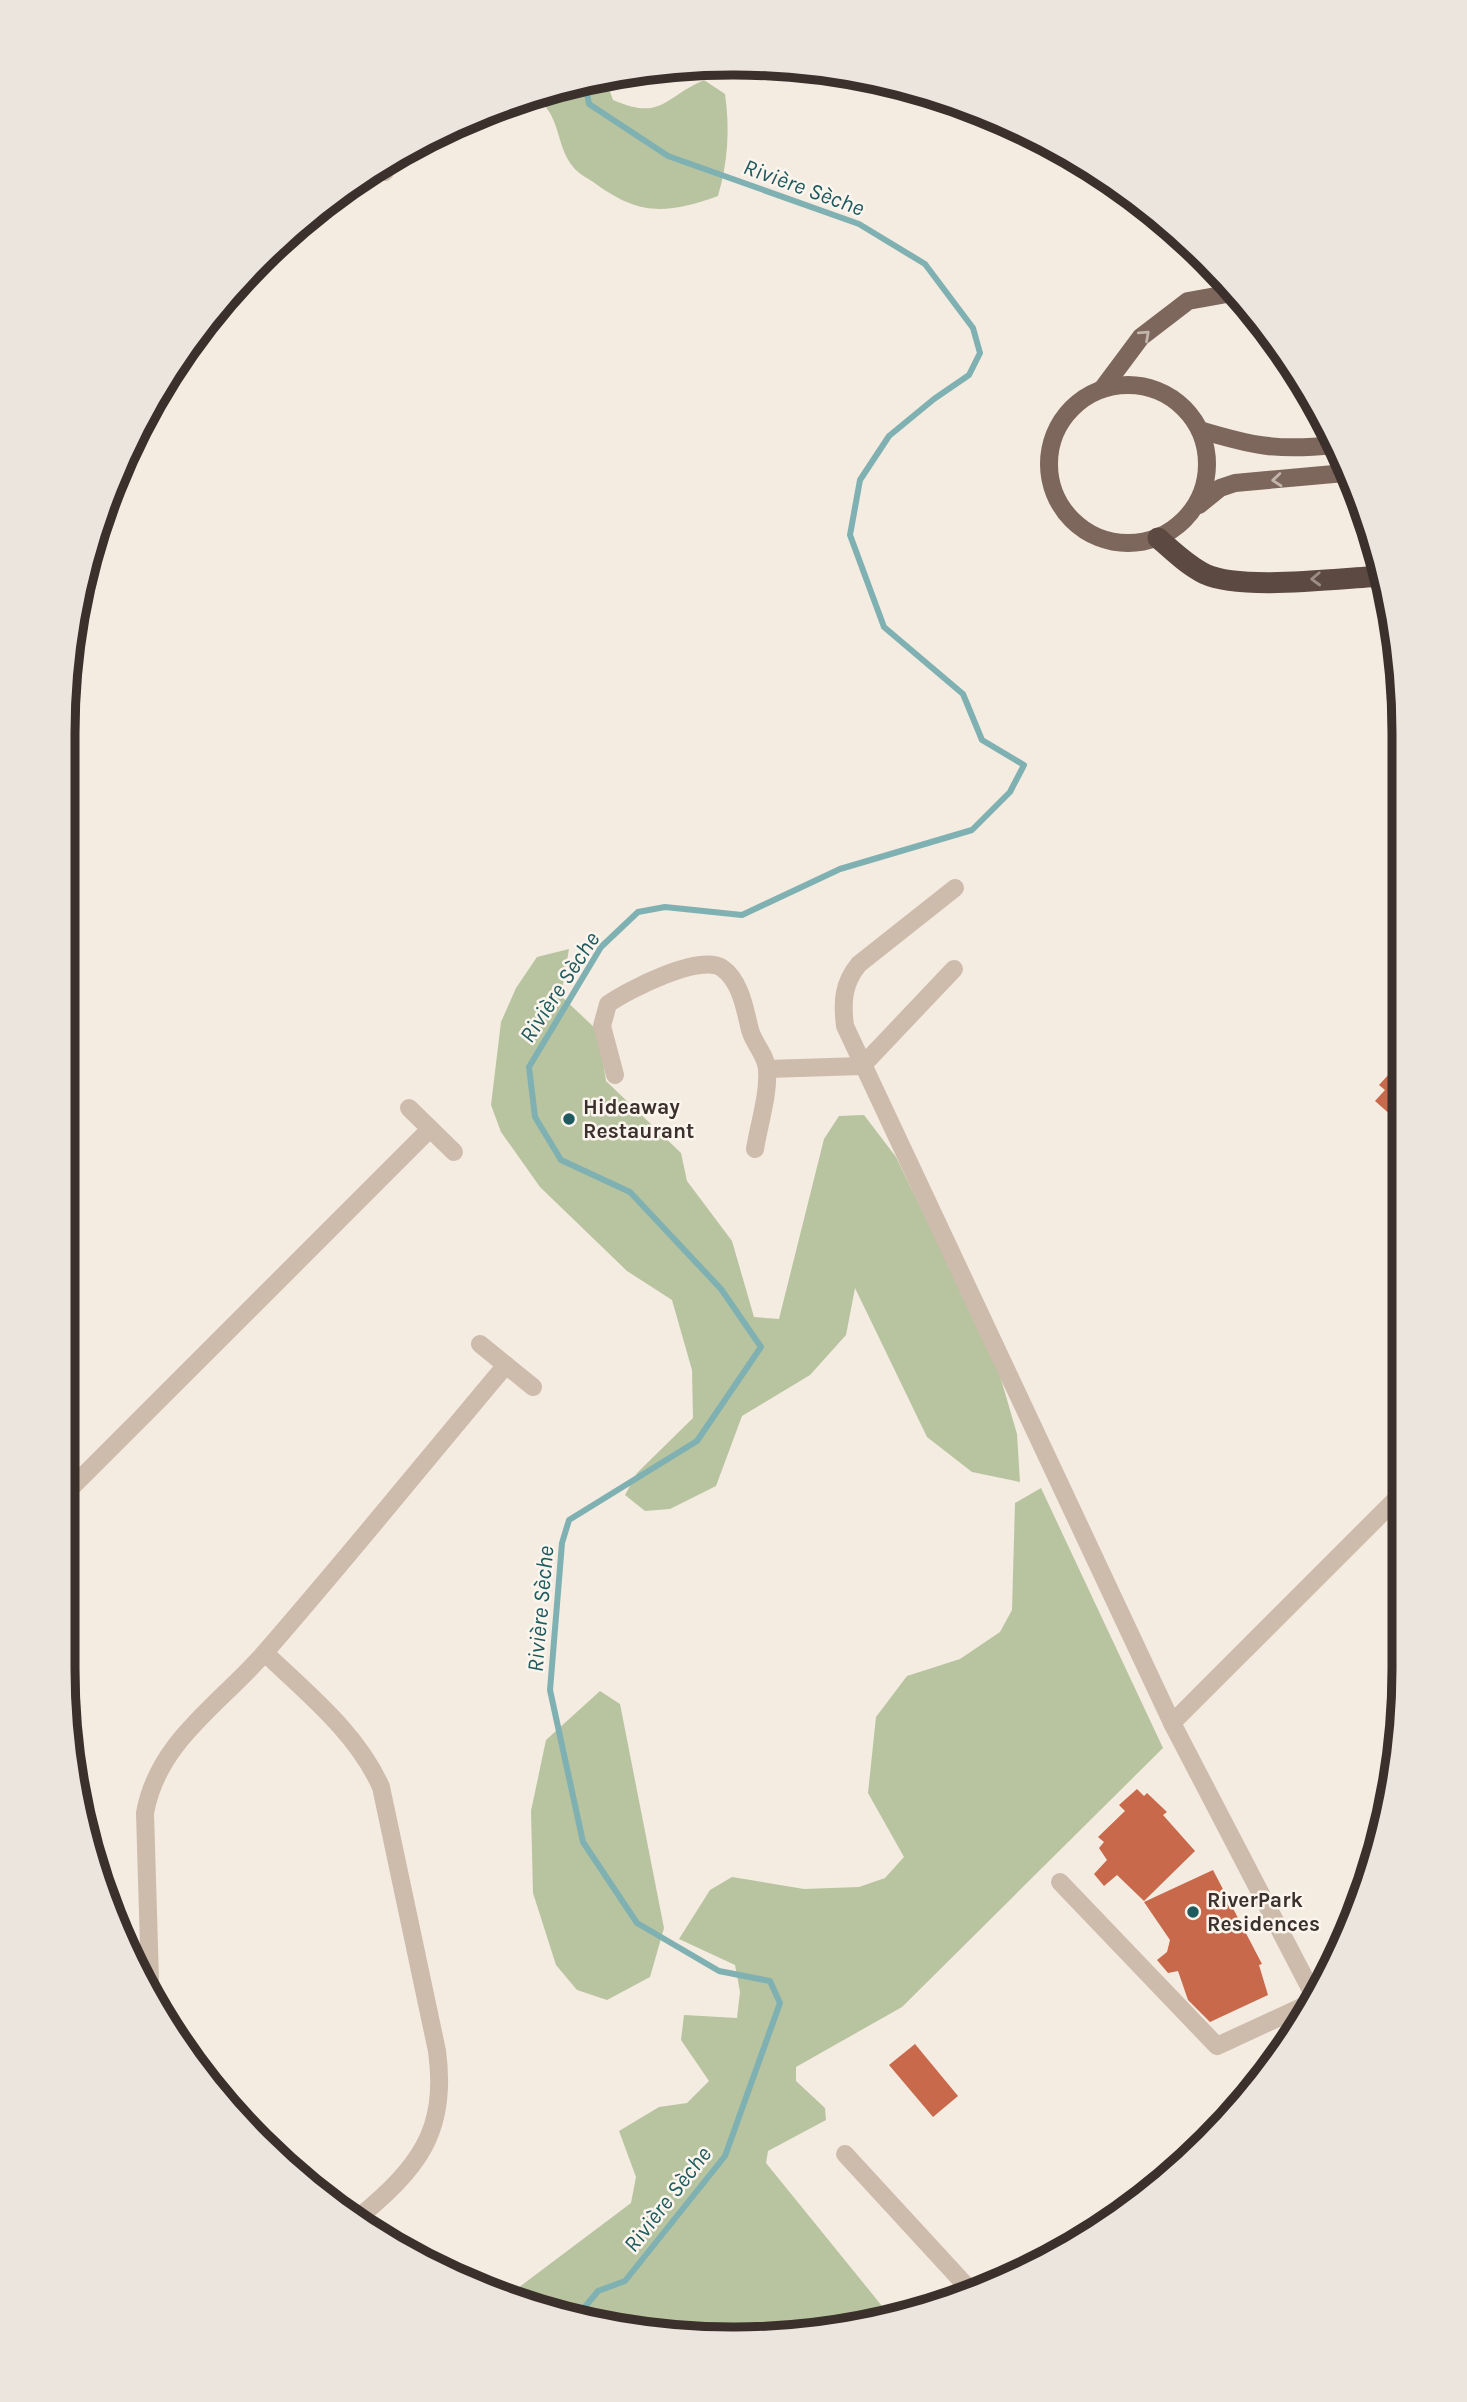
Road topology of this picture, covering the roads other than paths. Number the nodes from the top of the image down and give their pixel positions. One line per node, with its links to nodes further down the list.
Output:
1 (1224, 295): 2 (main road, one-way to 1)
2 (1103, 388): 3 (main road); 7 (main road)
3 (1200, 430): 4 (main road); 6 (main road)
4 (1326, 446)
5 (1338, 474): 6 (main road, one-way to 6)
6 (1194, 509): 7 (main road)
7 (1158, 538): 8 (highway, one-way to 7)
8 (1372, 576)
9 (955, 888): 11 (street)
10 (954, 969): 11 (street)
11 (862, 1066): 12 (street); 24 (street)
12 (767, 1069): 13 (street); 16 (street)
13 (615, 1075)
14 (409, 1108): 15 (street)
15 (430, 1129): 17 (street); 21 (street)
16 (755, 1149)
17 (454, 1152)
18 (480, 1344): 19 (street)
19 (506, 1365): 20 (street); 23 (street)
20 (533, 1387)
21 (75, 1484)
22 (1392, 1503): 24 (street)
23 (265, 1653): 26 (street); 30 (street)
24 (1172, 1723): 27 (street)
25 (1060, 1882): 28 (street)
26 (150, 1973)
27 (1310, 1987)
28 (1297, 2009)
29 (845, 2154): 31 (street)
30 (363, 2213)
31 (965, 2284)

